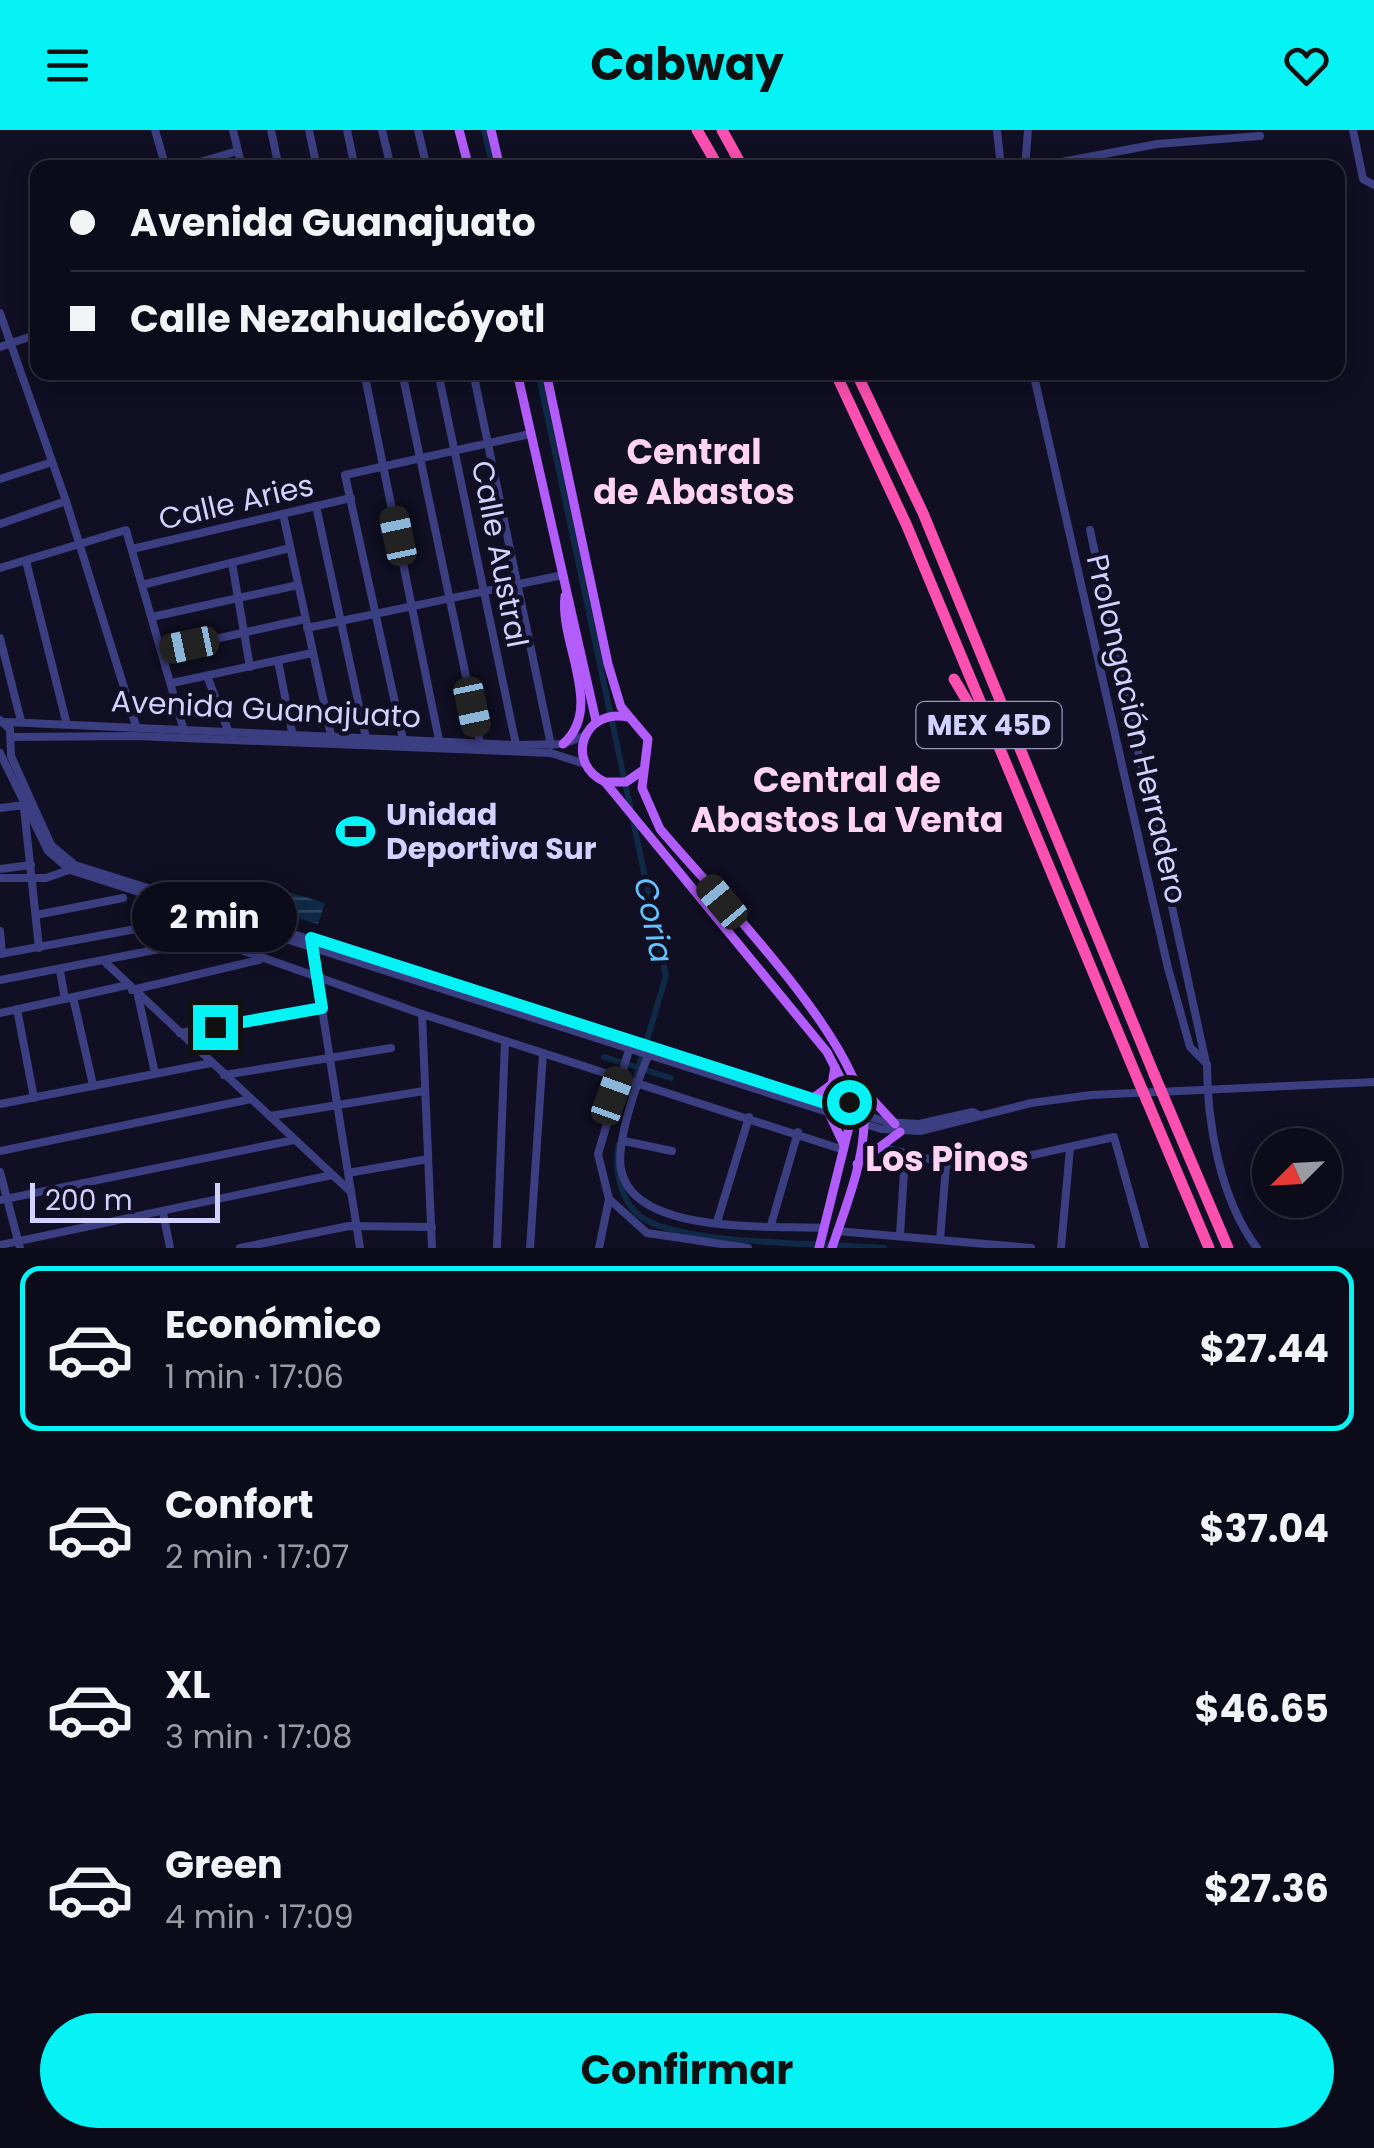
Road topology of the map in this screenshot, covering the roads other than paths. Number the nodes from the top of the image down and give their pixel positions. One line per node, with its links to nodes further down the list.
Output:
1 (155, 130): 17 (street)
2 (233, 130): 16 (street)
3 (271, 130): 20 (street)
4 (308, 130): 21 (street)
5 (347, 130): 22 (street)
6 (382, 130): 23 (street)
7 (418, 130): 24 (street)
8 (459, 130): 25 (main road)
9 (492, 130): 26 (main road)
10 (697, 130): 27 (highway)
11 (722, 130): 28 (highway)
12 (997, 130): 29 (street)
13 (1028, 130): 30 (street)
14 (1353, 130): 32 (street)
15 (1260, 136): 31 (street)
16 (238, 150): 18 (street); 19 (street)
17 (164, 160)
18 (205, 160)
19 (240, 160)
20 (277, 160)
21 (315, 160)
22 (353, 160)
23 (389, 160)
24 (424, 160)
25 (467, 160)
26 (498, 160)
27 (714, 160)
28 (739, 160)
29 (1001, 160)
30 (1027, 160)
31 (1074, 160)
32 (1374, 185)
33 (0, 313): 35 (street)
34 (30, 337): 35 (street)
35 (5, 346): 49 (street)
36 (366, 380): 50 (street)
37 (404, 380): 48 (street)
38 (440, 380): 47 (street, Calle Austral)
39 (475, 380): 46 (street)
40 (519, 380): 45 (main road)
41 (548, 380): 87 (main road)
42 (840, 380): 113 (highway, MEX 45D)
43 (860, 380): 214 (highway, MEX 45D, bridge)
44 (1036, 380): 152 (street, Prolongación Herradero)
45 (530, 434): 46 (street); 65 (main road)
46 (488, 445): 47 (street); 66 (street)
47 (457, 452): 48 (street); 70 (street, Calle Austral)
48 (420, 459): 50 (street); 72 (street)
49 (52, 462): 52 (street); 54 (street)
50 (383, 466): 53 (street); 73 (street)
51 (0, 468): 52 (street)
52 (2, 479)
53 (350, 498): 55 (street, Calle Aries); 74 (street)
54 (66, 501): 57 (street); 59 (street)
55 (316, 506): 56 (street, Calle Aries); 76 (street)
56 (283, 514): 60 (street); 61 (street, Calle Aries)
57 (0, 524)
58 (1090, 530): 152 (street)
59 (79, 544): 61 (street); 62 (street); 92 (street)
60 (290, 548): 63 (street); 68 (street)
61 (132, 550): 67 (street)
62 (26, 561): 64 (street); 91 (street)
63 (232, 563): 67 (street); 71 (street)
64 (0, 568)
65 (564, 575): 66 (street); 69 (main road)
66 (517, 584): 70 (street); 109 (street)
67 (142, 585): 75 (street)
68 (298, 585): 71 (street); 77 (street)
69 (566, 588): 88 (main road); 107 (main road)
70 (484, 591): 72 (street); 108 (street, Calle Austral)
71 (238, 598): 75 (street); 78 (street)
72 (450, 598): 73 (street); 104 (street)
73 (414, 605): 74 (street); 106 (street)
74 (375, 614): 76 (street); 102 (street)
75 (152, 617): 80 (street)
76 (342, 620): 77 (street); 101 (street)
77 (306, 623): 78 (street); 81 (street)
78 (244, 633): 80 (street); 83 (street)
79 (0, 638): 90 (street)
80 (162, 651): 86 (street)
81 (312, 654): 82 (street); 97 (street)
82 (278, 660): 83 (street); 96 (street)
83 (250, 667): 84 (street)
84 (208, 676): 86 (street); 95 (street)
85 (954, 679): 113 (highway)
86 (172, 684): 93 (street)
87 (623, 716): 88 (main road); 111 (main road)
88 (600, 719): 99 (main road)
89 (3, 721): 90 (street, Avenida Guanajuato); 105 (street)
90 (21, 721): 91 (street, Avenida Guanajuato)
91 (66, 722): 92 (street, Avenida Guanajuato)
92 (136, 725): 93 (street, Avenida Guanajuato); 98 (street)
93 (184, 728): 94 (street, Avenida Guanajuato); 100 (street)
94 (212, 728): 95 (street, Avenida Guanajuato); 103 (street)
95 (228, 730): 96 (street, Avenida Guanajuato)
96 (292, 732): 97 (street, Avenida Guanajuato)
97 (331, 735): 101 (street, Avenida Guanajuato)
98 (136, 736): 100 (street, Avenida Guanajuato); 105 (street, Avenida Guanajuato)
99 (584, 736): 107 (street, Avenida Guanajuato); 110 (main road)
100 (184, 738): 103 (street, Avenida Guanajuato)
101 (366, 738): 102 (street, Avenida Guanajuato)
102 (402, 739): 106 (street, Avenida Guanajuato)
103 (212, 740): 106 (street, Avenida Guanajuato)
104 (480, 743): 106 (street, Avenida Guanajuato); 108 (street, Avenida Guanajuato)
105 (5, 744): 114 (street); 116 (street)
106 (440, 744): 110 (street, Avenida Guanajuato)
107 (562, 744): 109 (street, Avenida Guanajuato)
108 (516, 745): 109 (street, Avenida Guanajuato)
109 (551, 745)
110 (585, 764): 112 (main road)
111 (638, 774): 112 (main road); 158 (main road)
112 (610, 783): 151 (main road)
113 (1016, 788): 213 (highway, MEX 45D, bridge)
114 (24, 803): 115 (street); 116 (street); 117 (street)
115 (0, 808)
116 (62, 861): 119 (street); 120 (street); 129 (street)
117 (32, 865): 118 (street); 121 (street)
118 (0, 869)
119 (70, 870): 120 (street); 124 (street)
120 (54, 875): 121 (street)
121 (32, 876): 122 (street); 126 (street)
122 (0, 878)
123 (122, 898): 126 (street)
124 (180, 905): 125 (street); 128 (street); 130 (street)
125 (206, 913): 128 (street); 129 (street)
126 (36, 914): 130 (street)
127 (0, 931): 131 (street)
128 (193, 938): 132 (street); 133 (street)
129 (312, 943): 135 (street); 146 (street)
130 (40, 948): 131 (street)
131 (1, 954)
132 (263, 959): 135 (street); 137 (street)
133 (106, 963): 134 (street); 137 (street)
134 (60, 971): 136 (street); 138 (street)
135 (318, 979): 139 (street); 142 (street)
136 (0, 980)
137 (133, 991): 138 (street); 143 (street); 153 (street)
138 (69, 998): 140 (street); 159 (street)
139 (322, 1008): 143 (street); 148 (street)
140 (17, 1009): 141 (street); 162 (street)
141 (0, 1013)
142 (422, 1014): 144 (street); 161 (street)
143 (180, 1033): 150 (street)
144 (505, 1041): 147 (street); 206 (street)
145 (391, 1048): 148 (street)
146 (631, 1051): 149 (street); 155 (street)
147 (544, 1053): 155 (street); 207 (street)
148 (330, 1056): 154 (street); 166 (street)
149 (646, 1056): 156 (street); 163 (street); 167 (street)
150 (211, 1063): 153 (street); 154 (street)
151 (835, 1064): 163 (main road); 168 (main road)
152 (1206, 1064): 160 (street, Prolongación Herradero)
153 (155, 1073): 159 (street)
154 (224, 1075): 164 (street)
155 (621, 1075): 156 (street); 189 (street)
156 (638, 1080): 170 (street); 175 (street)
157 (1374, 1082): 160 (street)
158 (858, 1083): 171 (main road); 172 (main road)
159 (93, 1085): 162 (street)
160 (1207, 1088): 172 (street); 215 (street, Prolongación Herradero)
161 (424, 1092): 166 (street); 182 (street)
162 (34, 1098): 165 (street)
163 (813, 1098): 168 (street)
164 (252, 1099): 169 (street); 179 (street)
165 (0, 1104)
166 (338, 1104): 169 (street); 186 (street)
167 (828, 1111): 168 (street); 177 (main road)
168 (851, 1115): 171 (street); 177 (main road)
169 (270, 1116): 174 (street)
170 (749, 1117): 173 (street); 192 (street)
171 (864, 1120): 172 (street); 183 (main road)
172 (898, 1128): 176 (main road)
173 (798, 1132): 177 (street); 193 (street)
174 (294, 1140): 187 (street); 190 (street)
175 (624, 1141): 180 (street); 192 (street)
176 (880, 1147): 181 (street); 183 (main road)
177 (845, 1148): 197 (main road)
178 (1070, 1148): 184 (street); 211 (street); 212 (street)
179 (0, 1151)
180 (672, 1151)
181 (905, 1156): 184 (street); 196 (street)
182 (428, 1159): 186 (street); 195 (street)
183 (857, 1164): 199 (main road)
184 (946, 1166): 198 (street)
185 (0, 1172): 190 (street)
186 (348, 1172): 188 (street)
187 (332, 1175): 188 (street); 191 (street)
188 (351, 1192): 194 (street)
189 (608, 1198): 208 (street); 209 (street)
190 (3, 1200): 200 (street)
191 (163, 1212): 200 (street); 202 (street)
192 (717, 1222): 193 (street)
193 (770, 1225): 197 (street)
194 (356, 1226): 195 (street); 203 (street); 204 (street)
195 (432, 1227): 205 (street)
196 (900, 1235): 198 (street); 199 (street)
197 (821, 1240)
198 (940, 1240): 210 (street)
199 (834, 1241)
200 (19, 1245): 201 (street)
201 (0, 1246)
202 (170, 1248)
203 (240, 1248)
204 (360, 1248)
205 (432, 1248)
206 (497, 1248)
207 (530, 1248)
208 (599, 1248)
209 (748, 1248)
210 (1031, 1248)
211 (1061, 1248)
212 (1145, 1248)
213 (1208, 1248)
214 (1228, 1248)
215 (1257, 1248)

